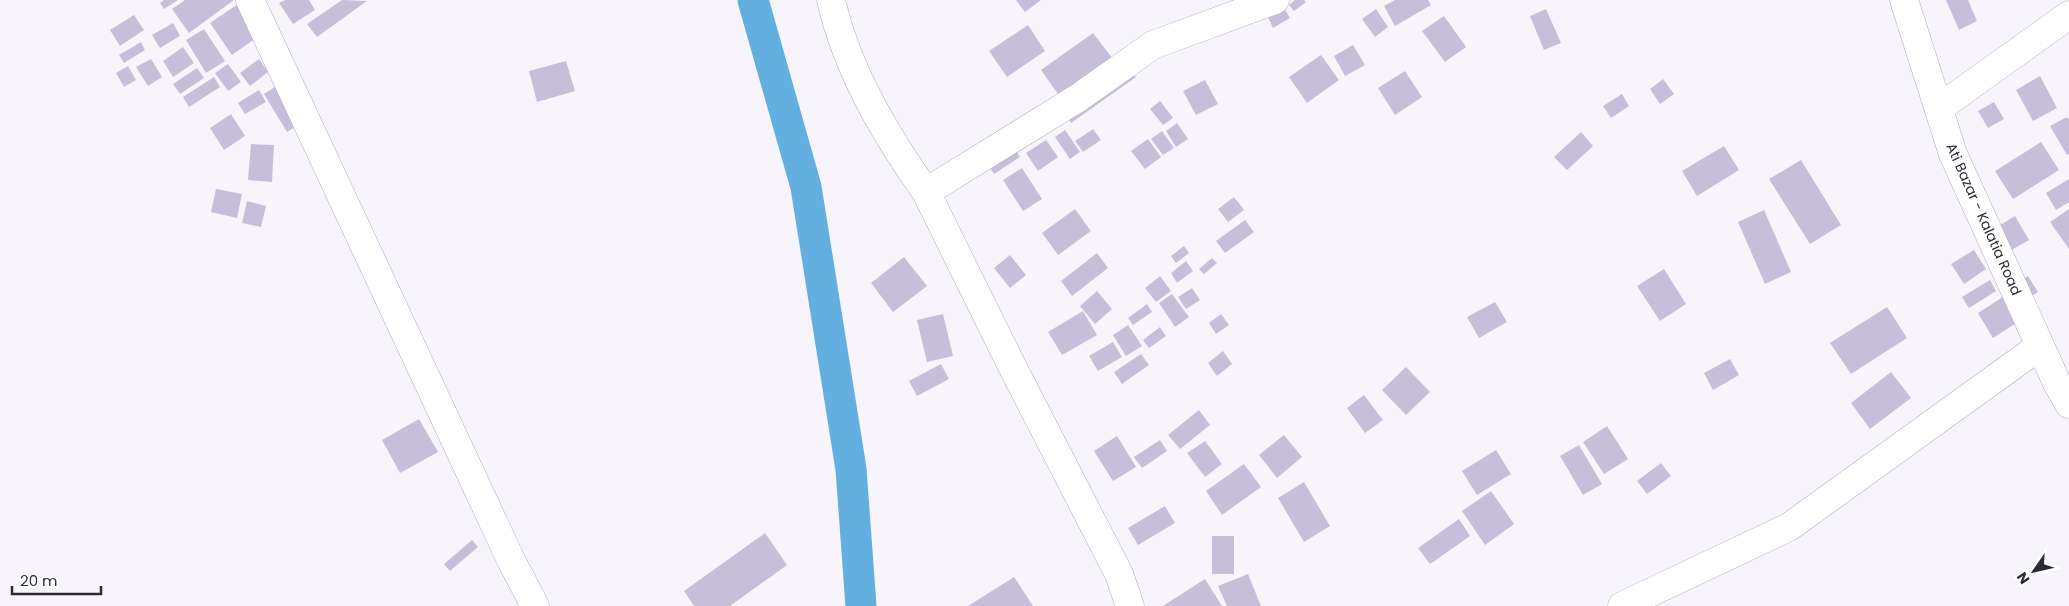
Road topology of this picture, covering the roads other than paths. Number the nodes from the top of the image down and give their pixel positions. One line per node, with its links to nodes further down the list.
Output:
1 (252, 0): 10 (street)
2 (831, 0): 7 (street)
3 (1275, 0): 7 (street)
4 (1904, 0): 6 (street, Ati Bazar - Kalatia Road)
5 (2069, 15): 6 (street)
6 (1939, 108): 8 (street, Ati Bazar - Kalatia Road)
7 (926, 192): 11 (street)
8 (2040, 346): 9 (street, Ati Bazar - Kalatia Road); 12 (street)
9 (2069, 404)
10 (536, 606)
11 (1130, 606)
12 (1622, 606)

